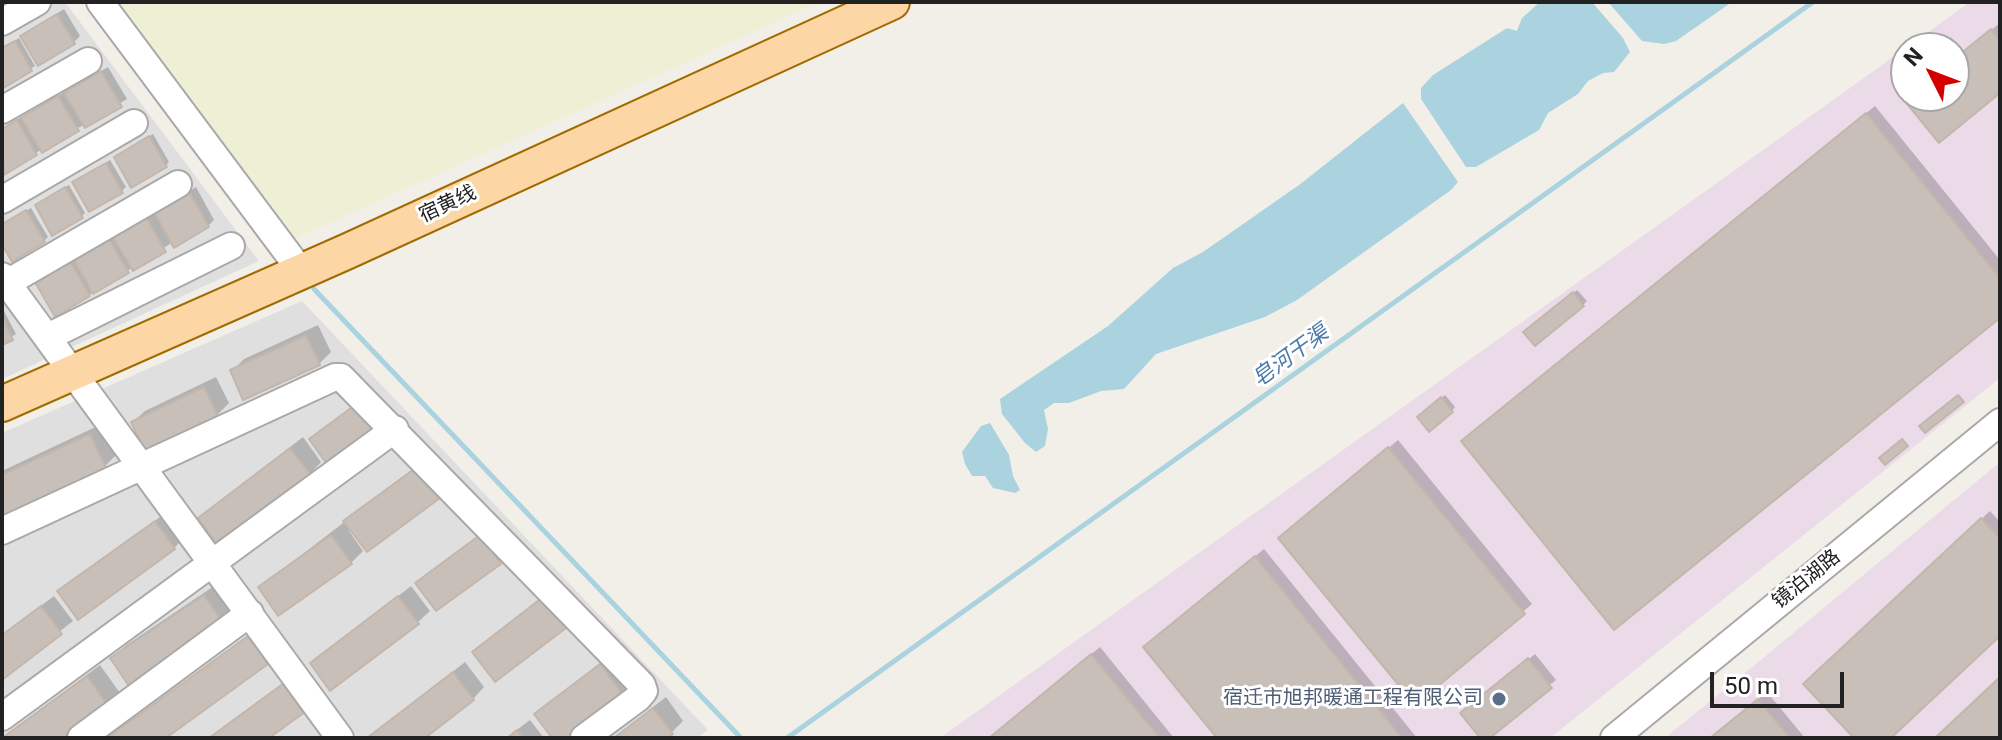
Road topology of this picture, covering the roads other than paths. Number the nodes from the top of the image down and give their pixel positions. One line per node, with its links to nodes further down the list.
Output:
1 (37, 2): 4 (street)
2 (100, 2): 11 (street)
3 (892, 2): 11 (main road, 宿黄线)
4 (2, 22)
5 (88, 61): 6 (street)
6 (2, 110)
7 (134, 123): 9 (street)
8 (178, 184): 12 (street)
9 (2, 200)
10 (231, 246): 13 (street)
11 (301, 271): 14 (main road, 宿黄线)
12 (5, 279): 13 (street)
13 (48, 337): 14 (street)
14 (74, 372): 15 (main road, 宿黄线); 18 (street)
15 (2, 404)
16 (2000, 422): 26 (street, 镜泊湖路)
17 (395, 429): 18 (street); 20 (street); 25 (street)
18 (142, 466): 19 (street); 20 (street)
19 (2, 531)
20 (212, 562): 21 (street); 22 (street)
21 (250, 613): 23 (street); 24 (street)
22 (2, 717)
23 (81, 738)
24 (340, 738)
25 (584, 738)
26 (1614, 738)

